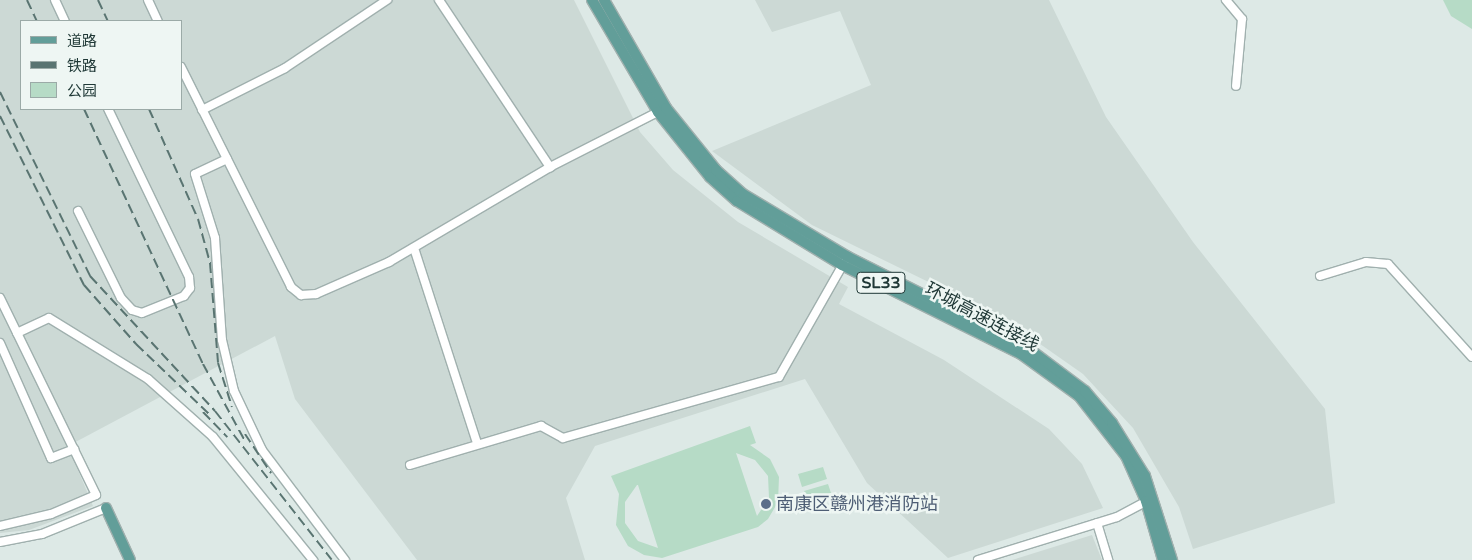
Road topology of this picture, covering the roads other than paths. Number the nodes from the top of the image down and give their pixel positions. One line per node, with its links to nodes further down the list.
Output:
1 (55, 0): 8 (street)
2 (148, 0): 9 (street)
3 (387, 0): 13 (street)
4 (439, 0): 16 (street)
5 (592, 0): 14 (main road, 环城高速连接线 / SL33)
6 (604, 0): 14 (main road, 环城高速连接线 / SL33)
7 (1226, 0): 11 (street)
8 (65, 20)
9 (158, 20)
10 (182, 69): 13 (street)
11 (1236, 86)
12 (108, 110): 17 (street)
13 (202, 110): 15 (street)
14 (662, 110): 16 (street); 19 (main road, 环城高速连接线 / SL33)
15 (227, 159): 18 (street); 35 (street)
16 (550, 168): 18 (street)
17 (78, 212)
18 (414, 248): 25 (street)
19 (845, 261): 25 (street); 28 (main road, 环城高速连接线 / SL33)
20 (1320, 276): 24 (street)
21 (0, 298): 22 (street)
22 (17, 333): 26 (street); 34 (street)
23 (0, 343): 26 (street)
24 (1472, 357)
25 (477, 443): 27 (street)
26 (74, 449): 31 (street)
27 (410, 464)
28 (1150, 500): 30 (street); 38 (main road, 环城高速连接线 / SL33); 39 (main road, 环城高速连接线 / SL33)
29 (106, 508): 32 (street); 33 (main road)
30 (1097, 523): 36 (street); 37 (street)
31 (0, 526)
32 (0, 542)
33 (130, 560)
34 (313, 560)
35 (345, 560)
36 (978, 560)
37 (1108, 560)
38 (1163, 560)
39 (1172, 560)

